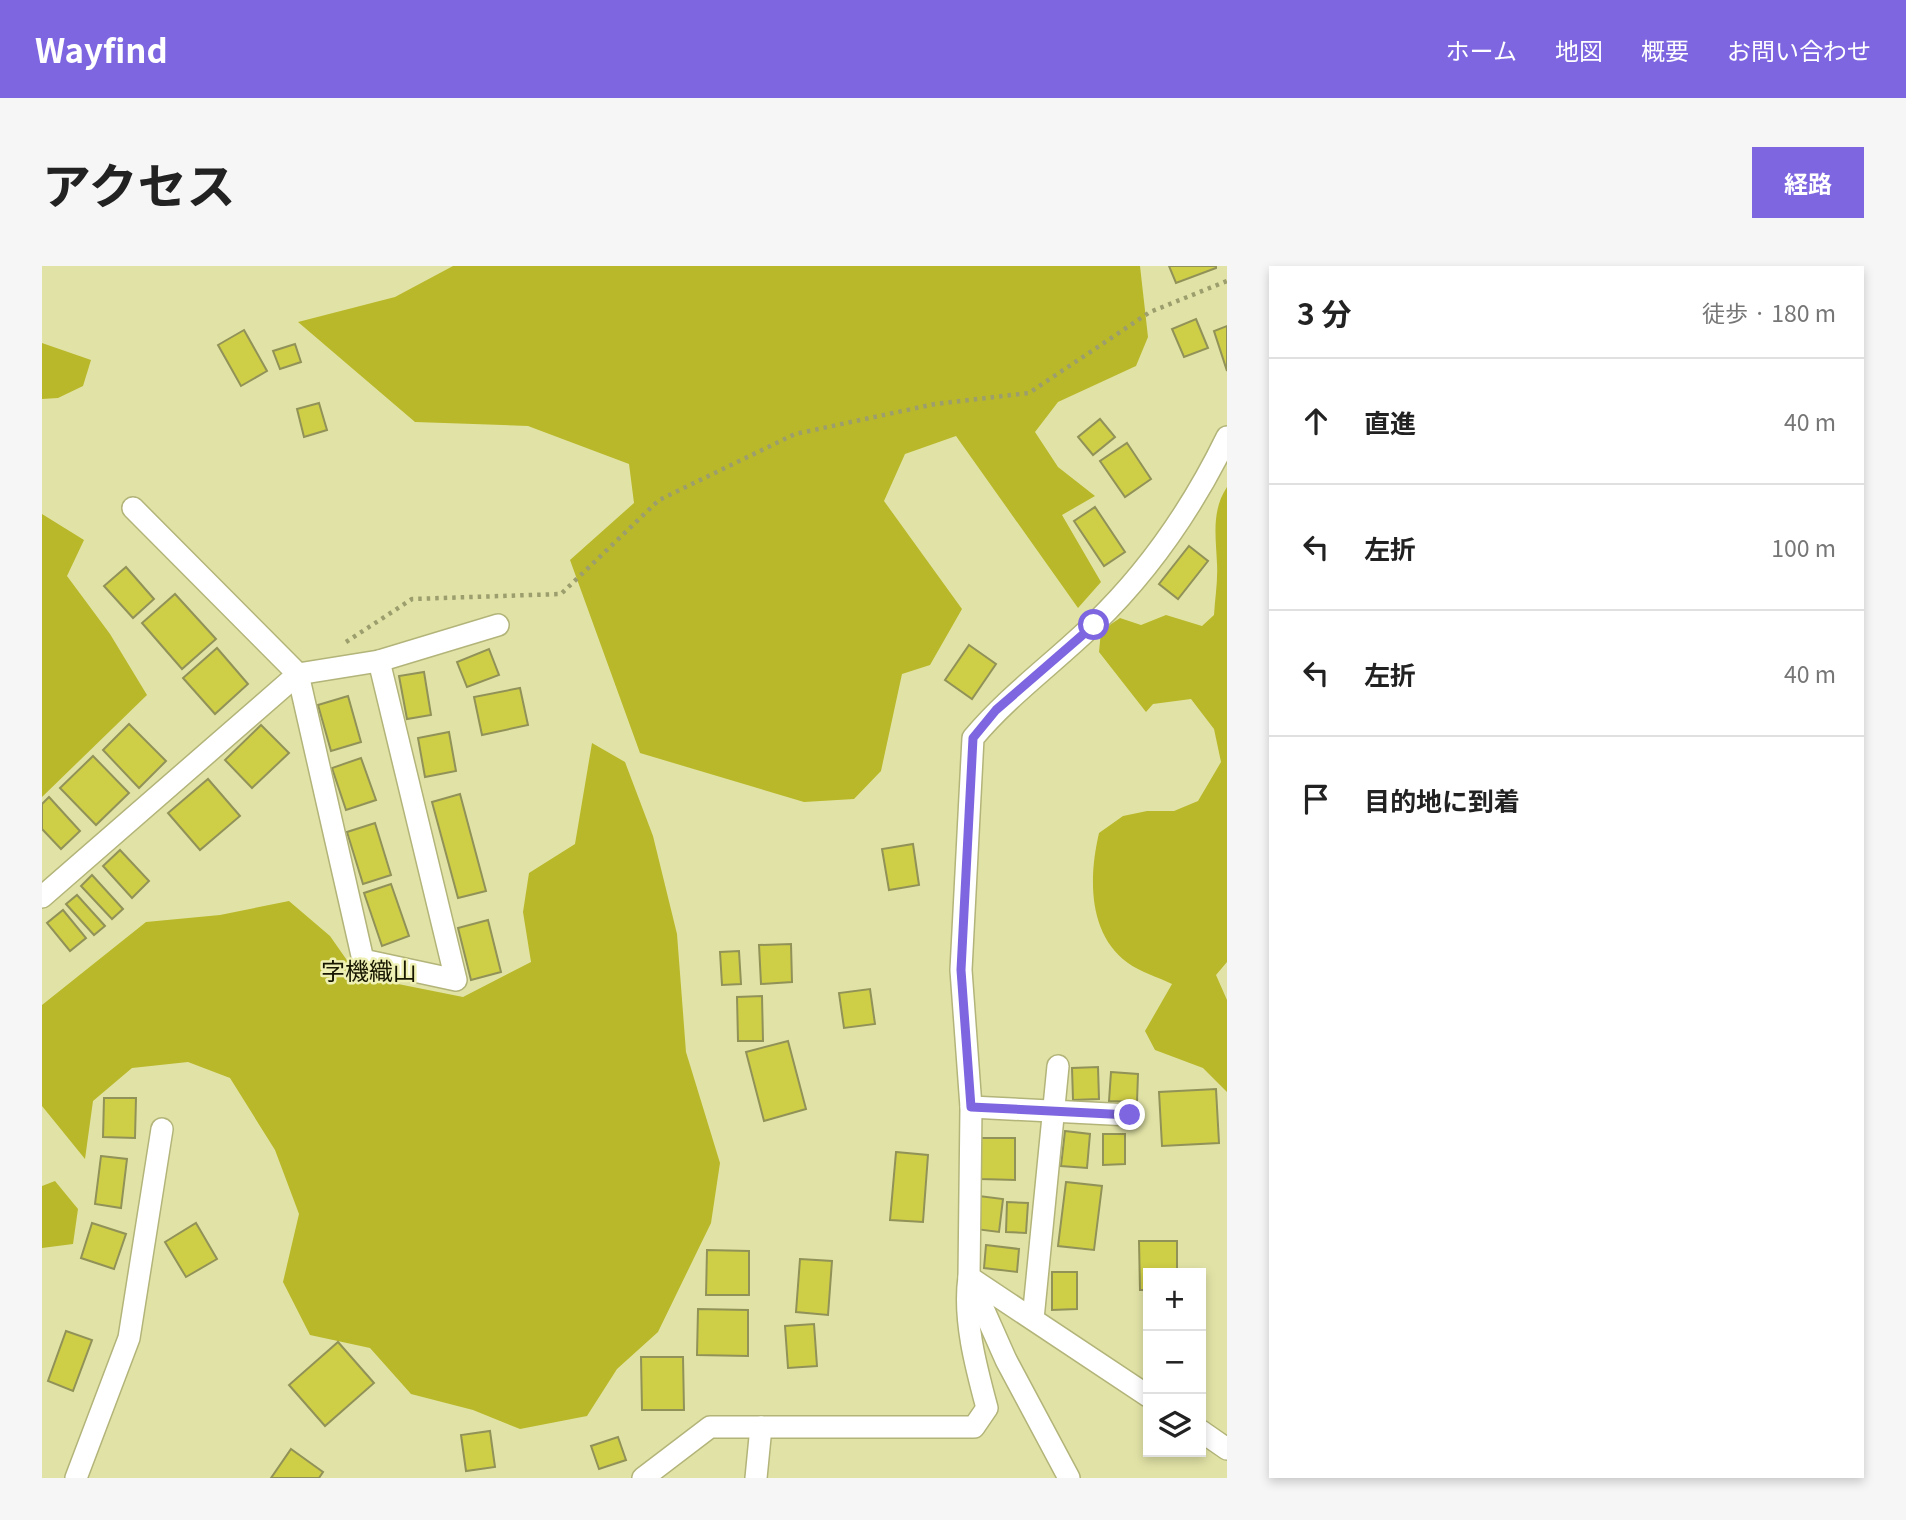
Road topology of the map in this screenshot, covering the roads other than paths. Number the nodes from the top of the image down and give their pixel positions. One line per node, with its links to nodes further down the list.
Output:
1 (1227, 437): 8 (street)
2 (134, 508): 5 (street)
3 (498, 625): 4 (street)
4 (379, 661): 5 (street); 5 (street)
5 (298, 674): 6 (street)
6 (42, 897)
7 (1058, 1066): 9 (street)
8 (971, 1107): 9 (street); 12 (street)
9 (1056, 1110): 10 (street); 13 (street)
10 (1130, 1115)
11 (162, 1129): 18 (street)
12 (969, 1277): 13 (street); 15 (street); 21 (street)
13 (1033, 1319): 14 (street)
14 (1145, 1394)
15 (761, 1427): 19 (street); 20 (street)
16 (1206, 1434): 17 (street)
17 (1227, 1449)
18 (76, 1478)
19 (643, 1478)
20 (756, 1478)
21 (1069, 1478)

